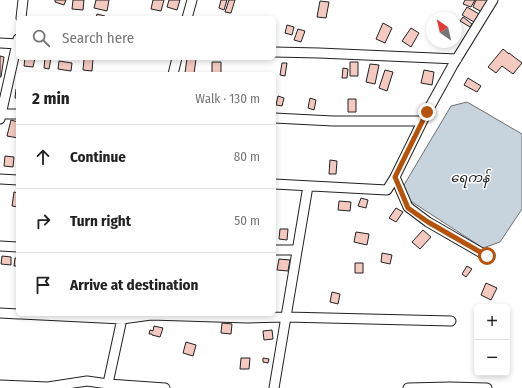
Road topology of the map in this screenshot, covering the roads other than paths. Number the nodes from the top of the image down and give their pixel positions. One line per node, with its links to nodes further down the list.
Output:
1 (23, 0): 4 (street)
2 (192, 0): 5 (street)
3 (493, 0): 10 (street)
4 (21, 16)
5 (188, 16)
6 (0, 43): 7 (street)
7 (16, 44)
8 (16, 48): 14 (street)
9 (276, 52): 10 (street)
10 (457, 59): 16 (street)
11 (176, 60): 12 (street)
12 (174, 72)
13 (16, 114): 14 (street)
14 (0, 116)
15 (276, 118): 16 (street)
16 (422, 122): 17 (street)
17 (395, 177): 21 (street); 26 (street)
18 (0, 179): 19 (street)
19 (16, 180)
20 (276, 184): 21 (street)
21 (308, 186): 25 (street)
22 (0, 246): 23 (street)
23 (16, 247)
24 (276, 250): 25 (street)
25 (297, 250): 30 (street)
26 (487, 256)
27 (0, 314): 28 (street)
28 (16, 314)
29 (122, 316): 30 (street); 33 (street)
30 (286, 317): 31 (street); 35 (street)
31 (451, 321)
32 (0, 385): 33 (street)
33 (108, 386): 34 (street)
34 (165, 388)
35 (274, 388)
36 (408, 388): 37 (street)
37 (487, 388)

